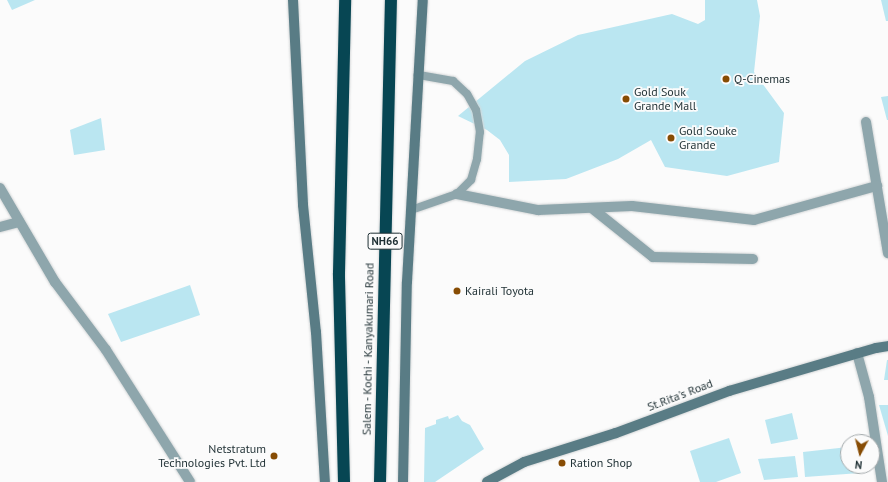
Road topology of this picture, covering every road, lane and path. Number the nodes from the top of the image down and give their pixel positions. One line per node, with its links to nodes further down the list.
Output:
1 (293, 0): 19 (street)
2 (345, 0): 20 (highway, Salem - Kochi - Kanyakumari Road)
3 (391, 0): 21 (highway, Salem - Kochi - Kanyakumari Road / NH66)
4 (423, 0): 5 (street)
5 (418, 75): 9 (lane); 11 (street)
6 (866, 122): 7 (street)
7 (877, 186): 10 (street); 14 (street)
8 (0, 188): 12 (street)
9 (457, 194): 10 (street); 11 (lane)
10 (593, 209): 15 (street)
11 (411, 210): 22 (street)
12 (19, 222): 13 (street); 18 (street)
13 (0, 227)
14 (888, 253)
15 (753, 259)
16 (888, 346): 17 (street, St.Rita's Road)
17 (857, 353): 23 (street, St.Rita's Road); 24 (street)
18 (190, 482)
19 (325, 482)
20 (344, 482)
21 (380, 482)
22 (403, 482)
23 (487, 482)
24 (882, 482)

